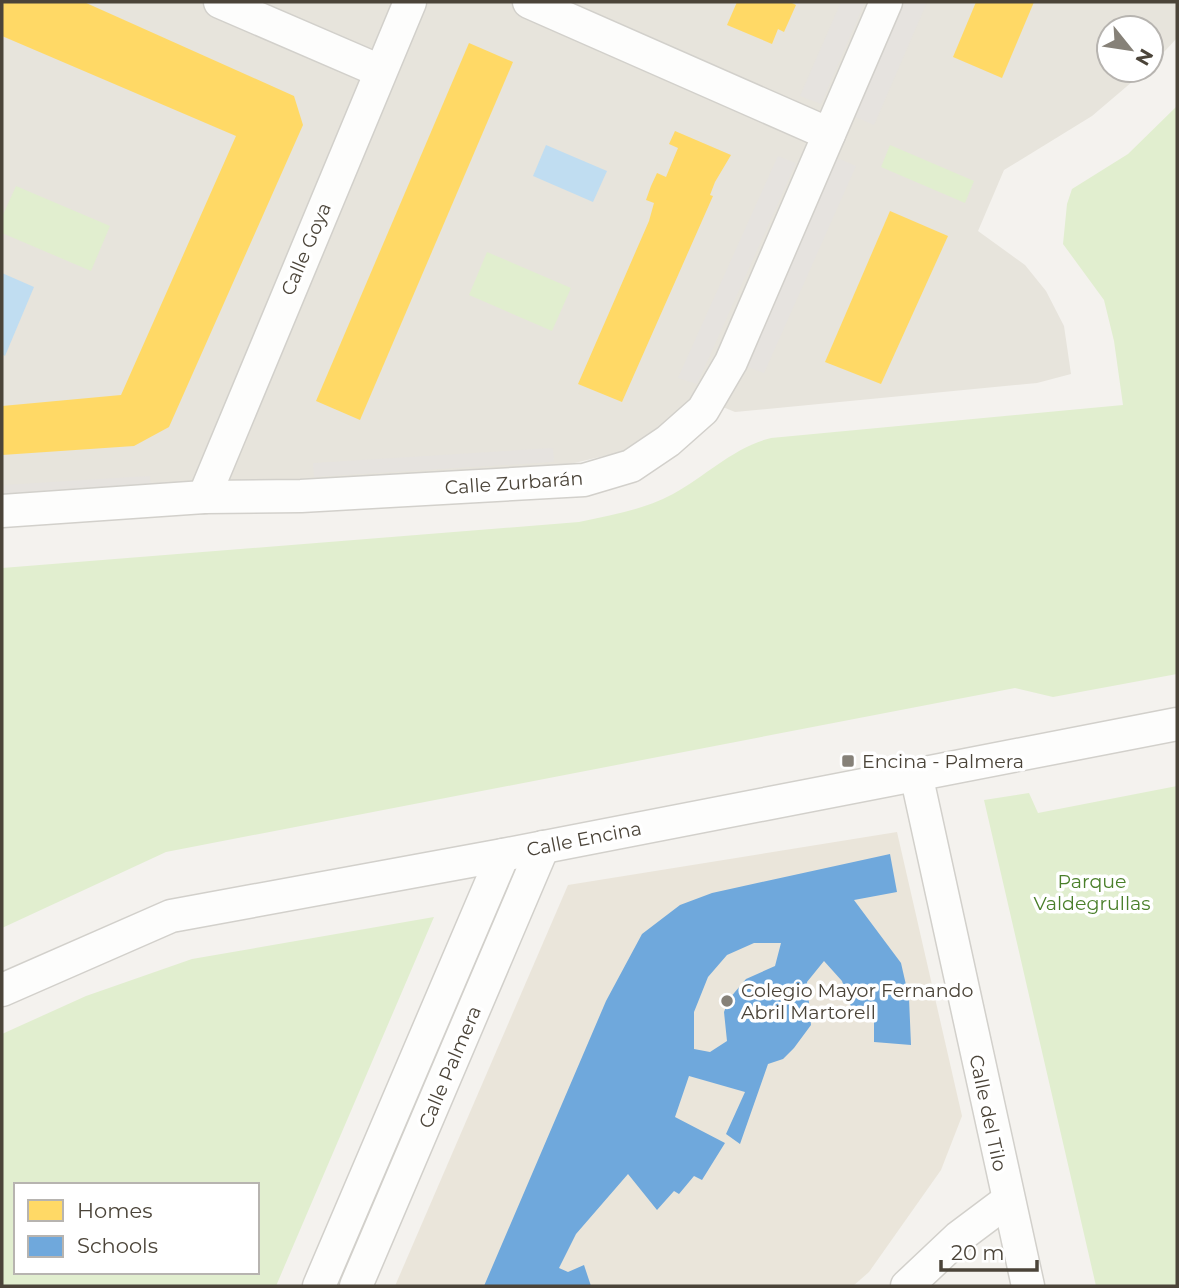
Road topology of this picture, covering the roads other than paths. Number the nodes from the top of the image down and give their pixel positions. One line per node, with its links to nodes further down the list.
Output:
1 (220, 2): 5 (street)
2 (410, 2): 5 (street, Calle Goya)
3 (529, 2): 6 (street)
4 (886, 2): 6 (street, Calle Zurbarán)
5 (380, 71): 7 (street, Calle Goya)
6 (829, 134): 7 (street, Calle Zurbarán)
7 (204, 497): 8 (street, Calle Zurbarán)
8 (2, 511)
9 (1177, 724): 10 (street, Calle Encina)
10 (916, 774): 11 (street, Calle Encina); 14 (street, Calle del Tilo)
11 (543, 847): 12 (street, Calle Encina); 16 (street, Calle Palmera)
12 (503, 855): 13 (street, Calle Encina); 15 (street, Calle Palmera)
13 (2, 990)
14 (1007, 1201): 17 (street); 18 (street, Calle del Tilo)
15 (318, 1286)
16 (356, 1286)
17 (906, 1286)
18 (1028, 1286)

